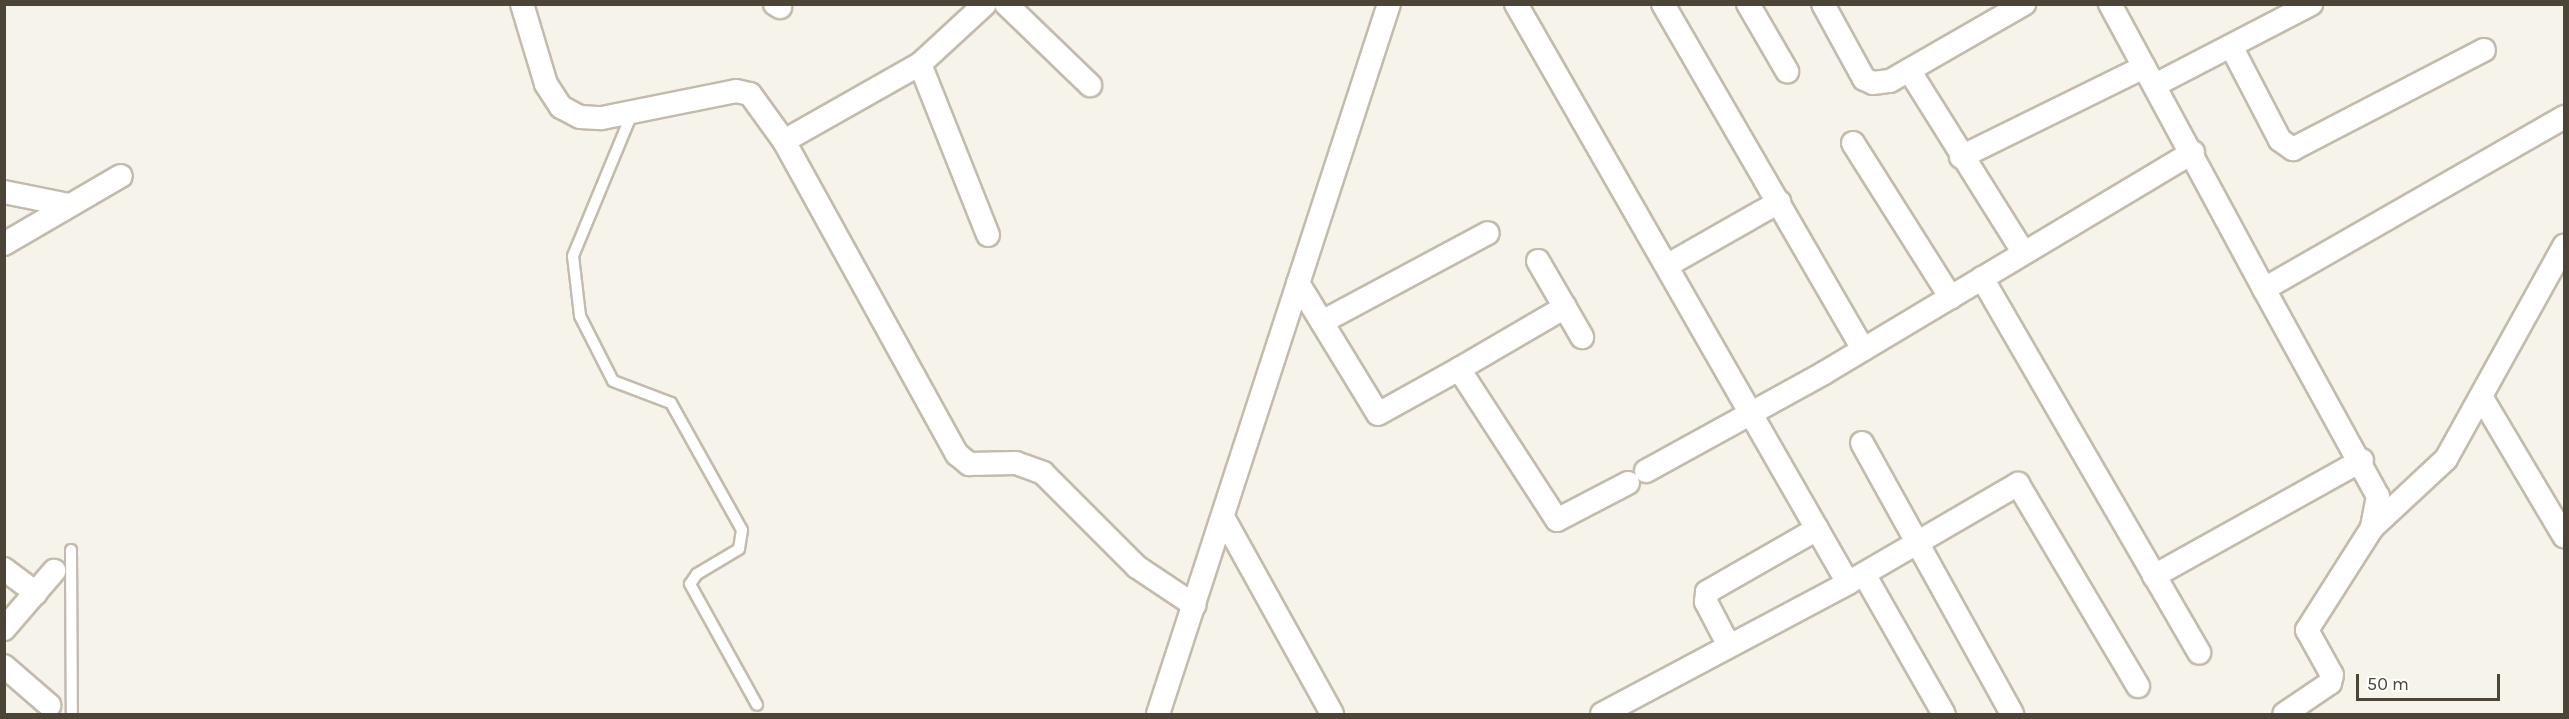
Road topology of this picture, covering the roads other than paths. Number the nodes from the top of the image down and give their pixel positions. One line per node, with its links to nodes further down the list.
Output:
1 (522, 4): 19 (street)
2 (1006, 4): 18 (street)
3 (1389, 4): 37 (street)
4 (1516, 4): 35 (street)
5 (1663, 4): 27 (street)
6 (1748, 4): 16 (street)
7 (1823, 4): 15 (street)
8 (2024, 4): 15 (street)
9 (2110, 4): 17 (street)
10 (2311, 4): 12 (street)
11 (978, 7): 14 (street)
12 (2231, 46): 13 (street); 17 (street)
13 (2484, 50)
14 (920, 64): 21 (street); 30 (street)
15 (1909, 70): 24 (street)
16 (1787, 71)
17 (2150, 76): 23 (street); 24 (street)
18 (1090, 85)
19 (633, 111): 21 (street); 67 (lane)
20 (2565, 117): 38 (street)
21 (784, 141): 60 (street)
22 (1853, 143): 39 (street)
23 (2193, 152): 33 (street); 38 (street)
24 (1961, 157): 33 (street)
25 (121, 176): 28 (street)
26 (4, 192): 28 (street)
27 (1779, 202): 35 (street); 43 (street)
28 (69, 205): 31 (street)
29 (1488, 233): 41 (street)
30 (988, 235)
31 (4, 244)
32 (2565, 246): 45 (street)
33 (2023, 252): 36 (street)
34 (1538, 261): 40 (street)
35 (1668, 265): 46 (street)
36 (1982, 278): 39 (street); 57 (street)
37 (1298, 283): 41 (street); 49 (street)
38 (2264, 289): 48 (street)
39 (1951, 298): 43 (street)
40 (1565, 307): 42 (street); 44 (street)
41 (1322, 322): 44 (street)
42 (1582, 337)
43 (1863, 349): 46 (street)
44 (1459, 369): 46 (street)
45 (2482, 398): 51 (street); 52 (street)
46 (1751, 412): 50 (street)
47 (1862, 443): 53 (street)
48 (2362, 460): 51 (street); 57 (street)
49 (1223, 518): 60 (street); 70 (street)
50 (1817, 528): 58 (street); 62 (street)
51 (2372, 528): 74 (street)
52 (2565, 536)
53 (1919, 541): 58 (street); 65 (street); 73 (street)
54 (71, 550): 68 (lane)
55 (4, 569): 59 (street)
56 (54, 571): 59 (street)
57 (2154, 576): 63 (street)
58 (1856, 578): 62 (street); 72 (street)
59 (36, 594): 61 (street)
60 (1194, 605): 69 (street)
61 (4, 629)
62 (1730, 646): 71 (street)
63 (2199, 653)
64 (4, 666): 66 (street)
65 (2138, 686)
66 (49, 705)
67 (757, 705)
68 (72, 714)
69 (1158, 714)
70 (1332, 714)
71 (1602, 714)
72 (1944, 714)
73 (2012, 714)
74 (2284, 714)

